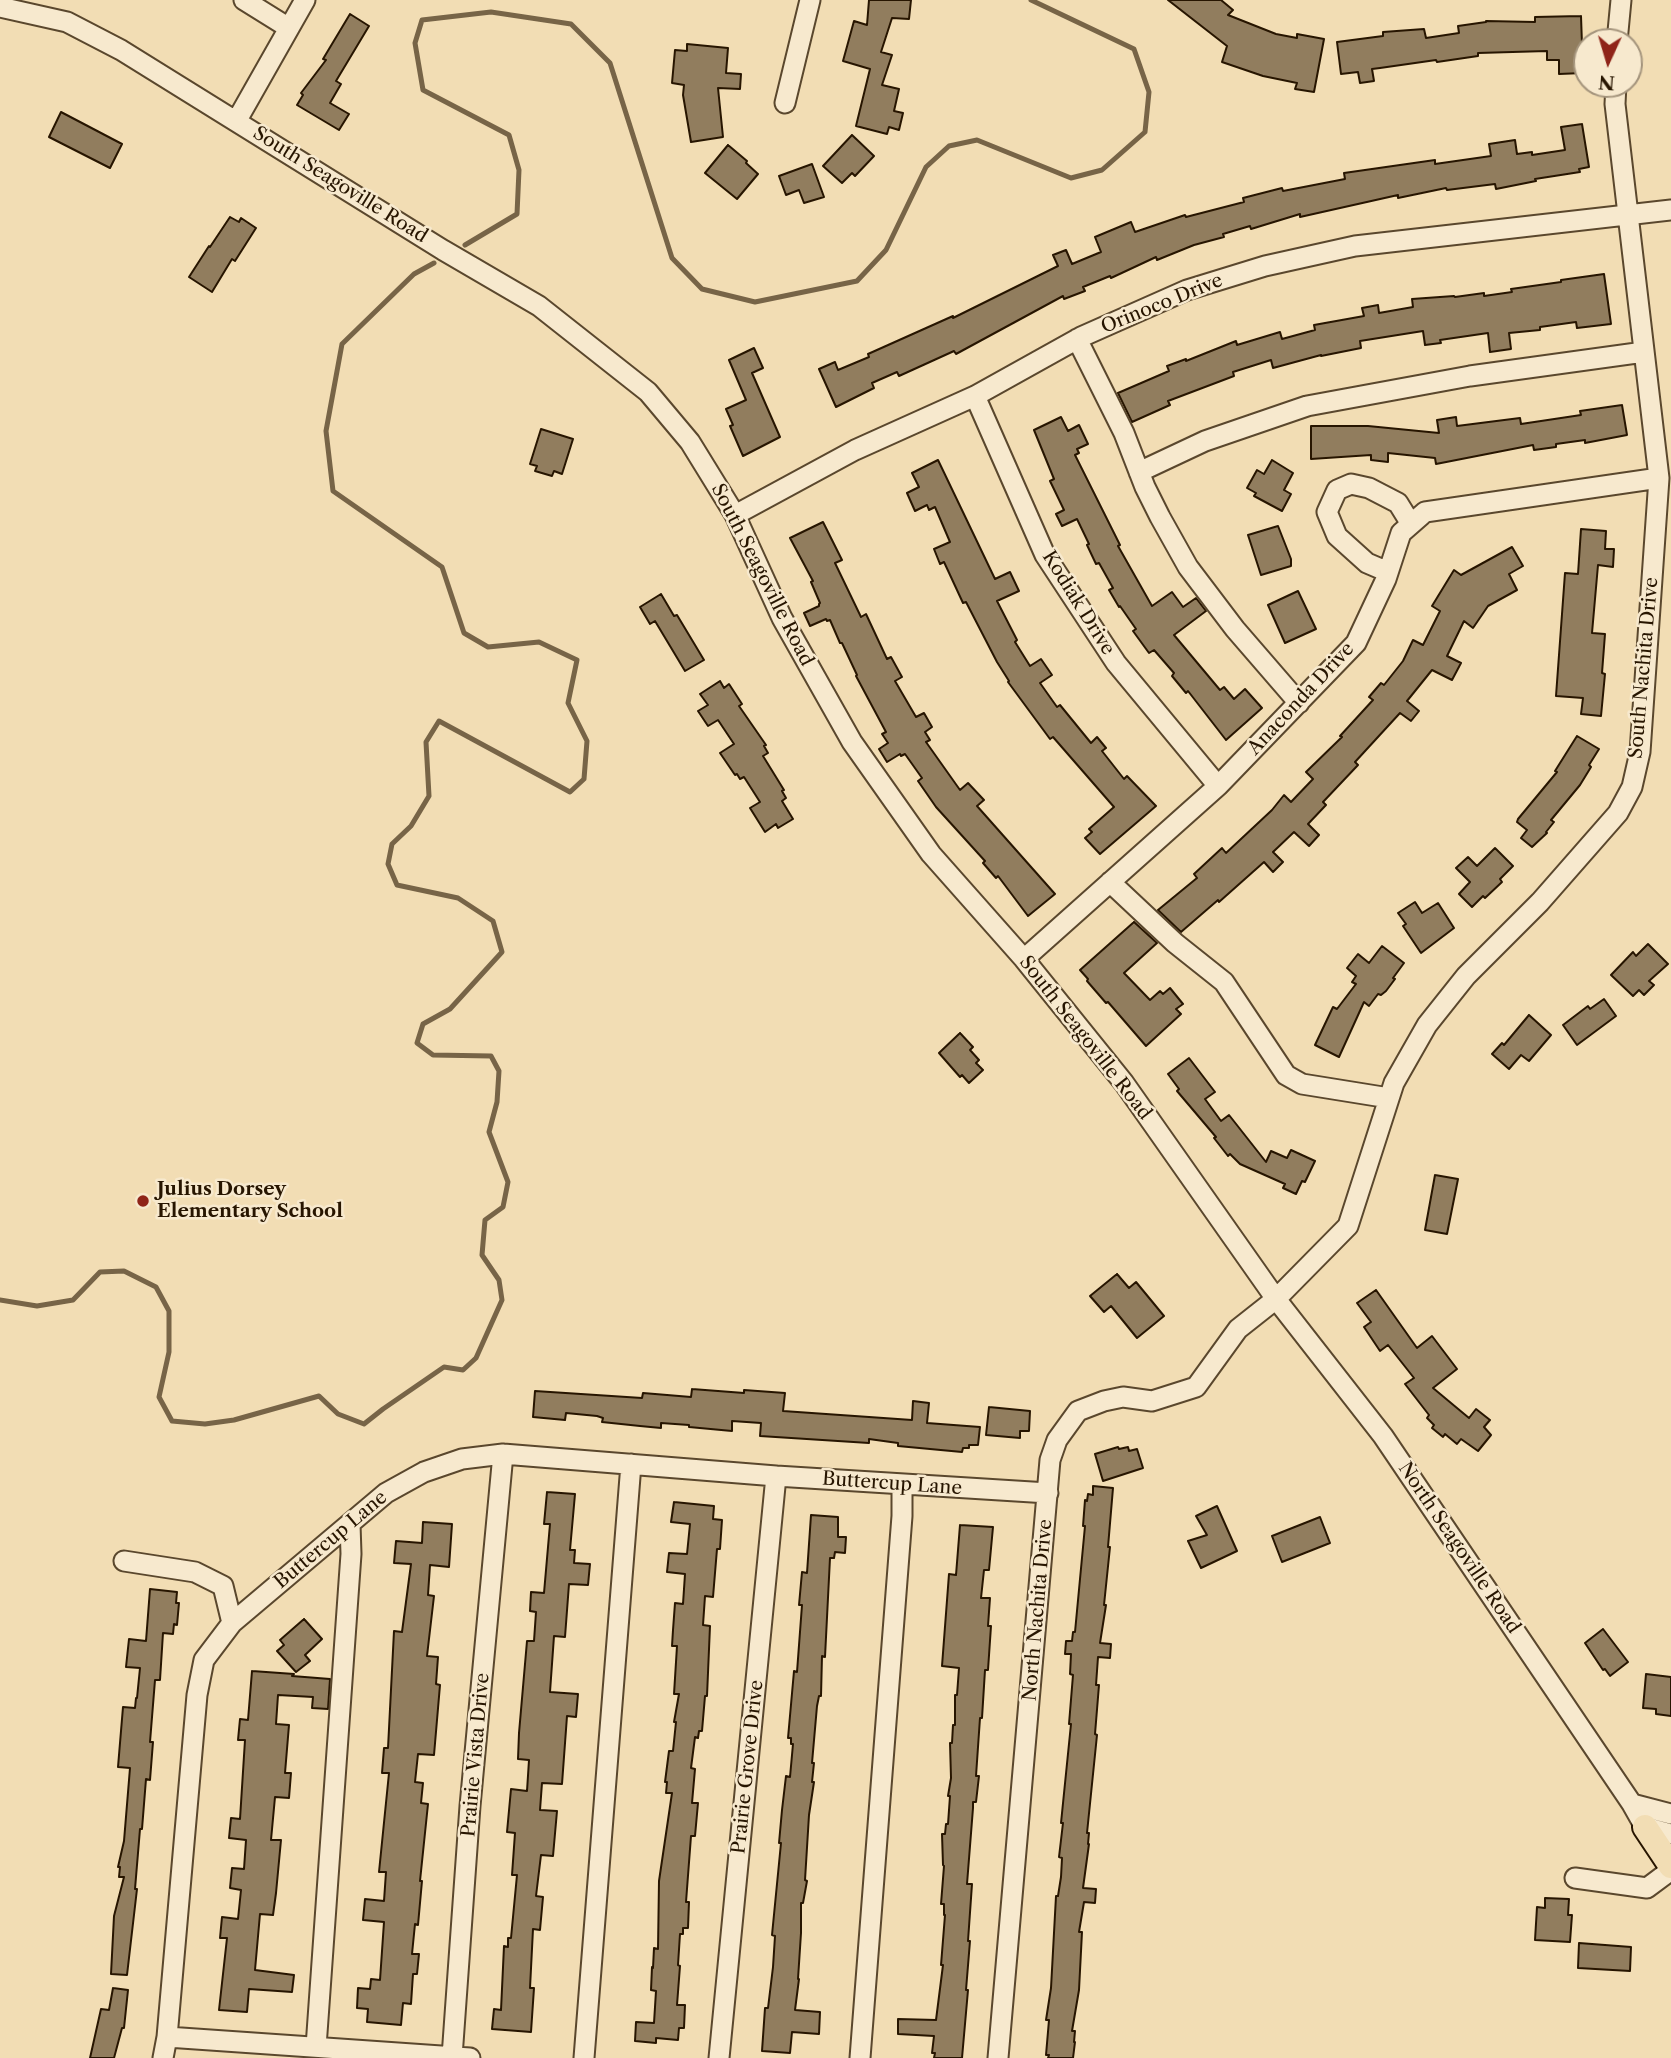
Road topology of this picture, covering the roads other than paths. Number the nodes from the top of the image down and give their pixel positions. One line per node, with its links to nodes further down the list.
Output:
1 (243, 0): 6 (street)
2 (305, 0): 6 (street)
3 (810, 0): 9 (street)
4 (1621, 0): 7 (street)
5 (2, 5): 10 (street, South Seagoville Road)
6 (289, 28): 10 (street)
7 (1618, 28)
8 (1615, 98): 12 (street, South Nachita Drive)
9 (785, 103)
10 (237, 120): 18 (street, South Seagoville Road)
11 (1671, 210): 12 (street, Orinoco Drive)
12 (1628, 216): 13 (street, Orinoco Drive); 14 (street, South Nachita Drive)
13 (1077, 339): 15 (street, Orinoco Drive); 16 (street)
14 (1644, 352): 16 (street); 17 (street, South Nachita Drive)
15 (975, 396): 18 (street, Orinoco Drive); 22 (street, Kodiak Drive)
16 (1139, 472): 21 (street)
17 (1659, 478): 19 (street); 25 (street, South Nachita Drive)
18 (734, 515): 24 (street, South Seagoville Road)
19 (1411, 524): 20 (street, Anaconda Drive); 20 (street)
20 (1388, 572): 21 (street, Anaconda Drive)
21 (1299, 703): 22 (street, Anaconda Drive)
22 (1218, 786): 23 (street, Anaconda Drive)
23 (1110, 882): 24 (street, Anaconda Drive); 25 (street)
24 (1024, 959): 26 (street, South Seagoville Road)
25 (1389, 1098): 26 (street, South Nachita Drive)
26 (1276, 1299): 31 (street, North Nachita Drive); 35 (street, North Seagoville Road)
27 (503, 1454): 28 (street, Buttercup Lane); 32 (street, Buttercup Lane); 43 (street, Prairie Vista Drive)
28 (631, 1464): 29 (street, Buttercup Lane); 45 (street)
29 (776, 1476): 30 (street, Buttercup Lane); 46 (street, Prairie Grove Drive)
30 (902, 1484): 31 (street, Buttercup Lane); 47 (street)
31 (1048, 1493): 48 (street, North Nachita Drive)
32 (350, 1524): 34 (street, Buttercup Lane); 42 (street)
33 (124, 1561): 34 (street)
34 (232, 1623): 41 (street, Buttercup Lane)
35 (1632, 1804): 36 (street); 37 (street, North Seagoville Road)
36 (1671, 1814)
37 (1645, 1827): 38 (street); 39 (main road)
38 (1671, 1834)
39 (1671, 1868): 40 (street)
40 (1575, 1878)
41 (167, 2037): 42 (street); 44 (street, Buttercup Lane)
42 (316, 2047): 43 (street)
43 (461, 2057)
44 (163, 2058)
45 (584, 2058)
46 (719, 2058)
47 (860, 2058)
48 (998, 2058)

